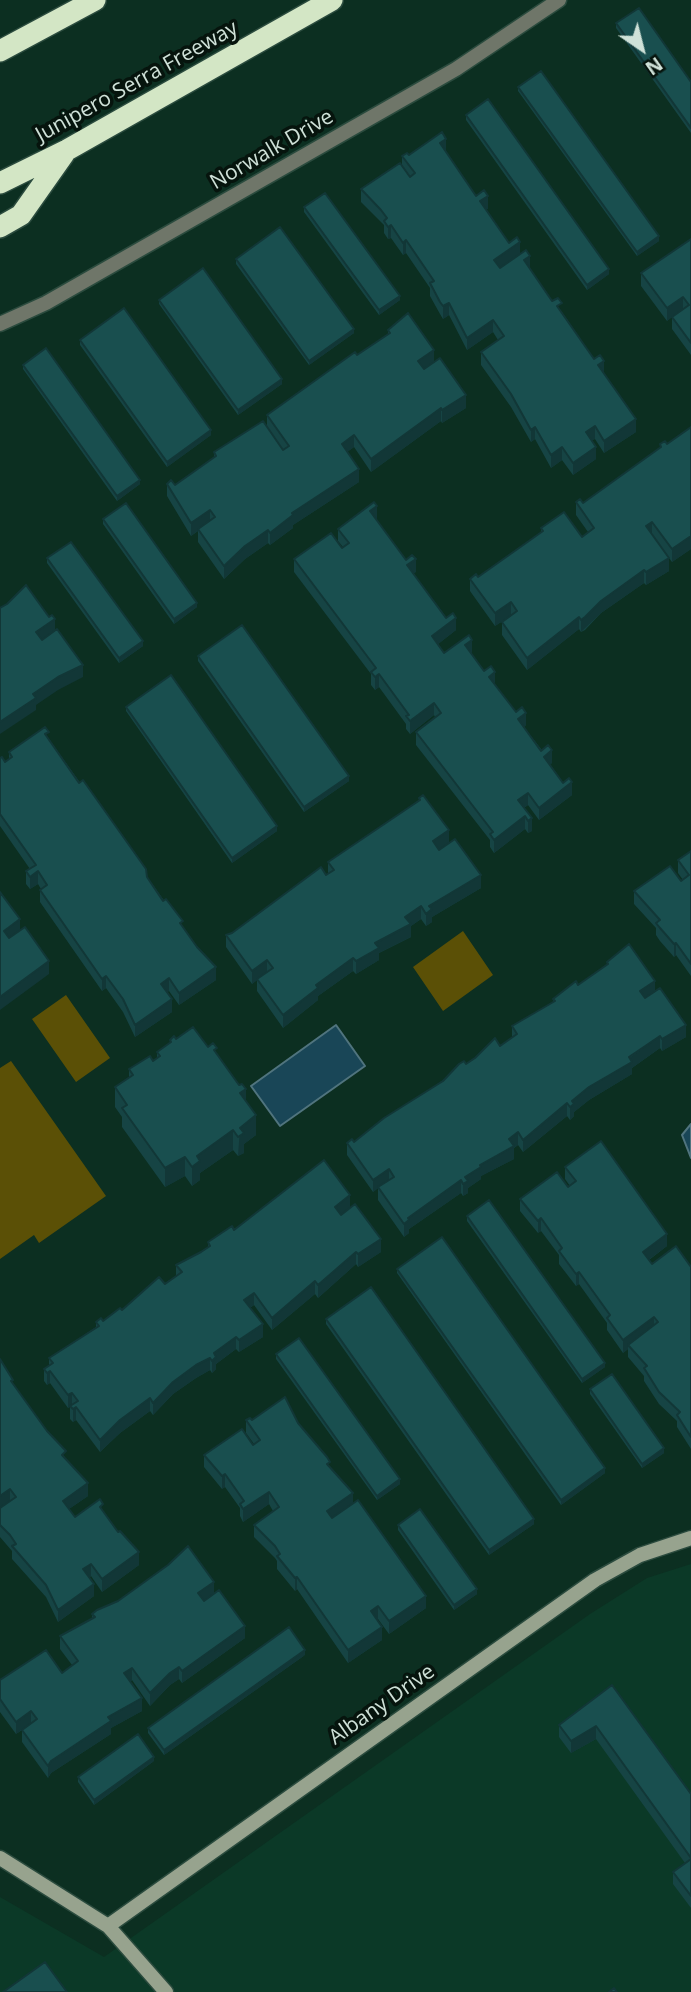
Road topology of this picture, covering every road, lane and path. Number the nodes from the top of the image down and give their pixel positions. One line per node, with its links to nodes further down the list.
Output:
1 (95, 0): 4 (highway)
2 (332, 0): 5 (highway, Junipero Serra Freeway)
3 (559, 0): 8 (street, Norwalk Drive)
4 (0, 51)
5 (67, 150): 6 (highway, Junipero Serra Freeway); 7 (highway)
6 (0, 183)
7 (0, 227)
8 (0, 324)
9 (691, 1538): 11 (street, Albany Drive)
10 (0, 1857): 11 (street)
11 (108, 1926): 12 (street)
12 (166, 1992)

